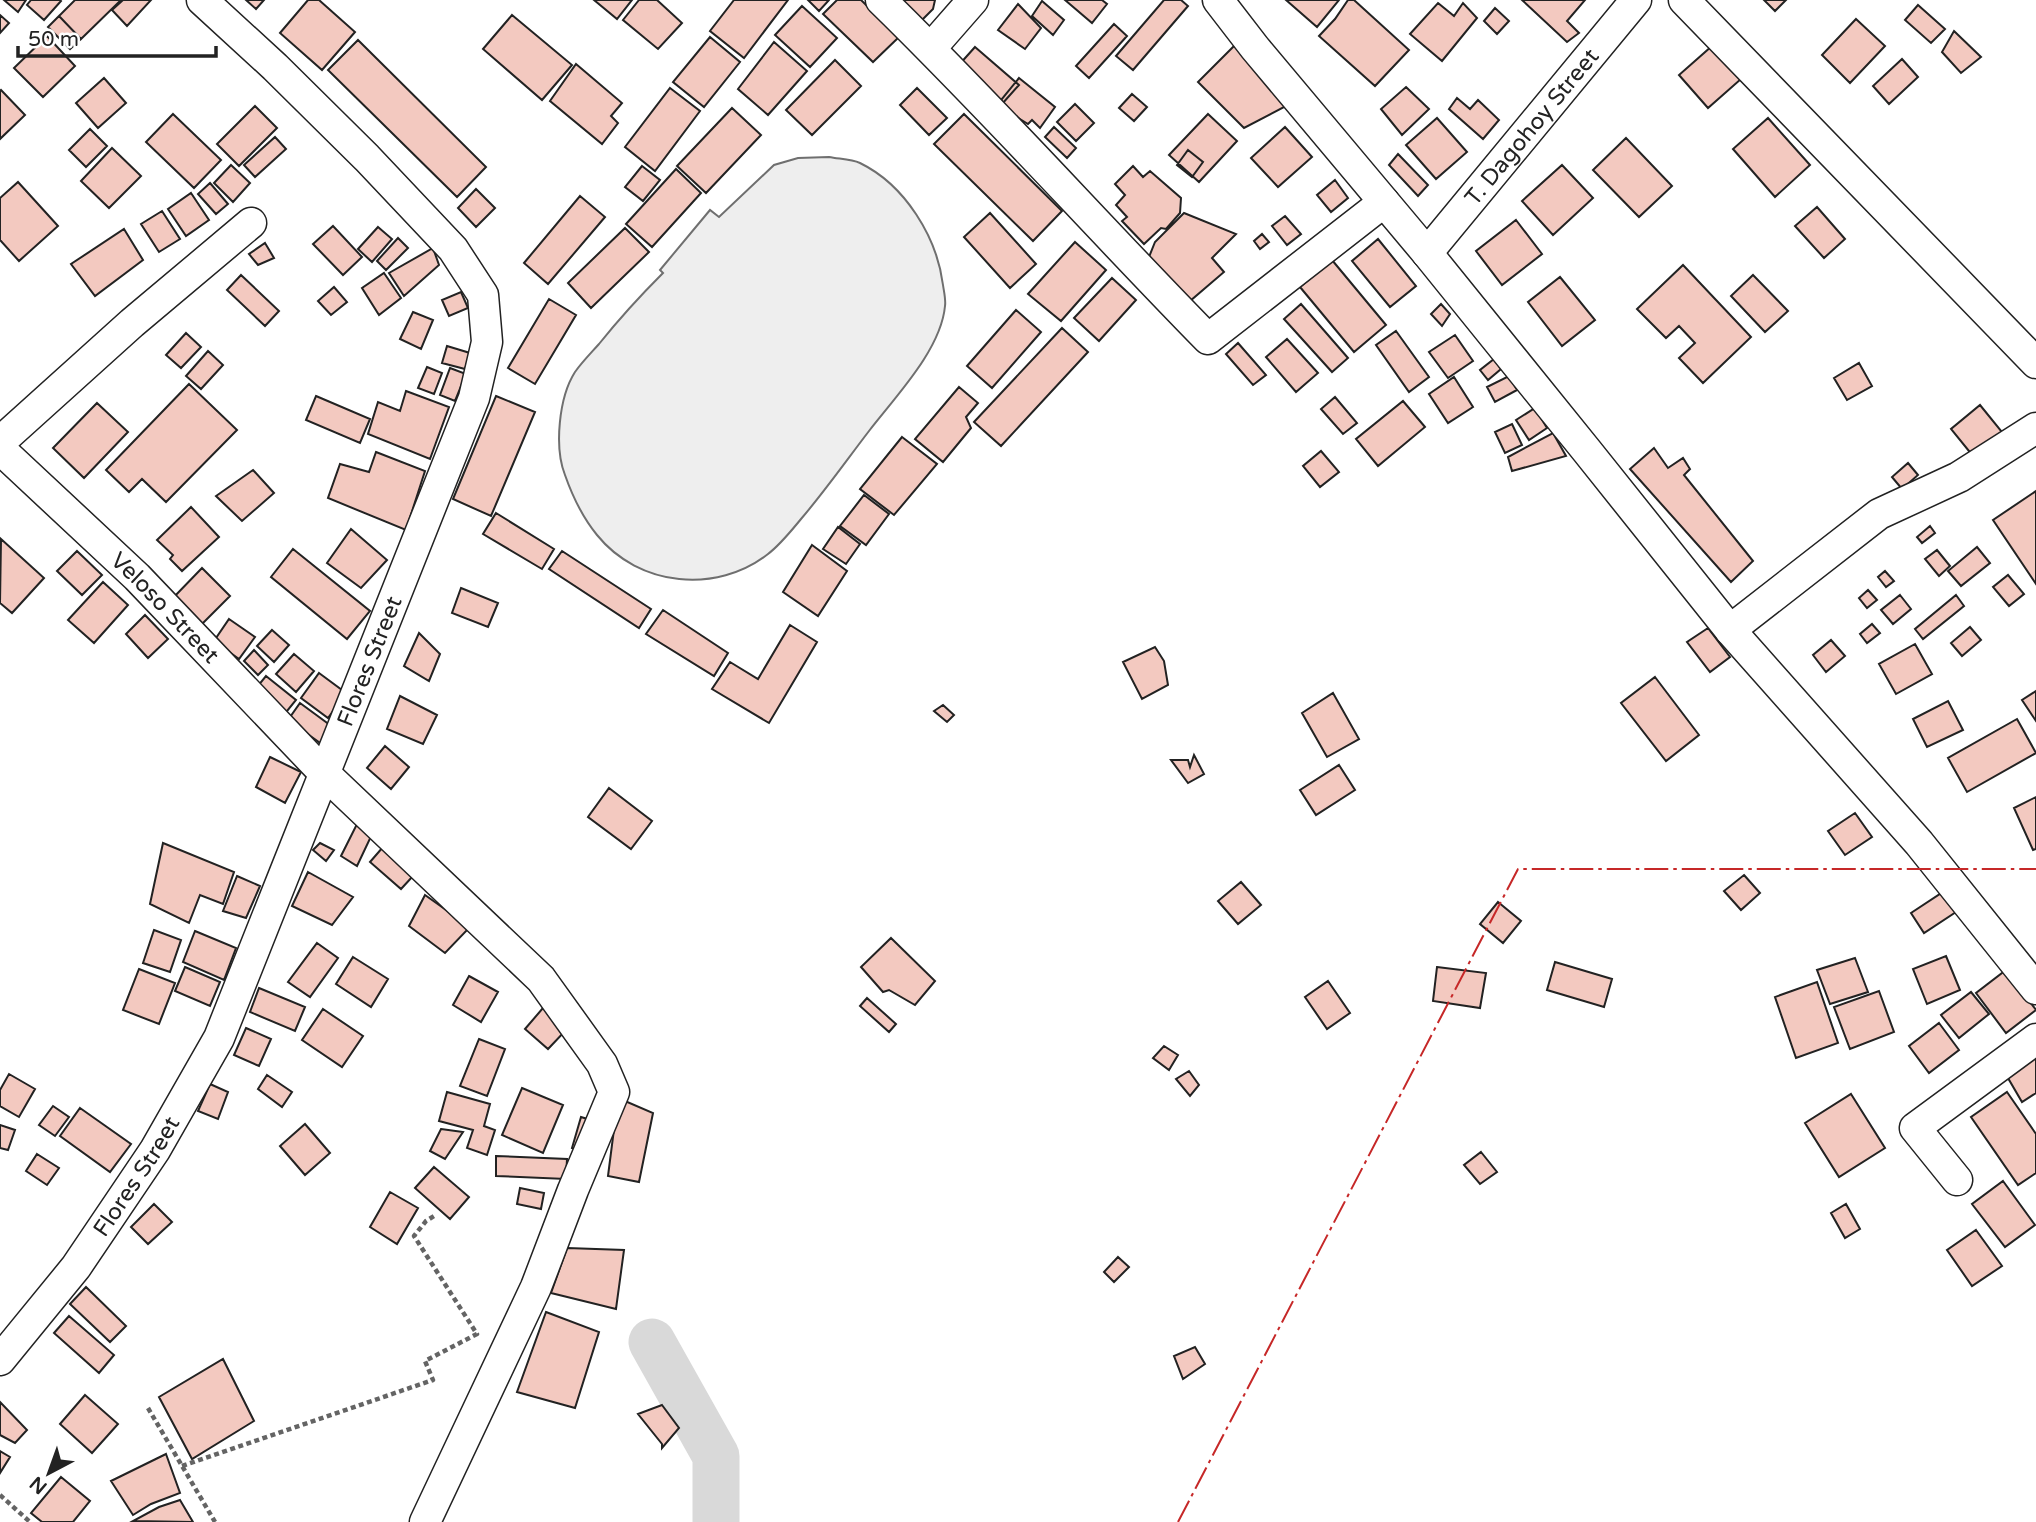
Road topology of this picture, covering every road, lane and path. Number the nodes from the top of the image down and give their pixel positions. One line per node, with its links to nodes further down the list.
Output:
1 (202, 0): 16 (street, Flores Street)
2 (881, 0): 7 (street)
3 (973, 0): 7 (street)
4 (1218, 0): 8 (street)
5 (1636, 0): 10 (street, T. Dagohoy Street)
6 (1684, 0): 11 (street)
7 (931, 48): 8 (street)
8 (1384, 202): 10 (street)
9 (251, 223): 13 (street)
10 (1427, 253): 15 (street)
11 (2036, 363)
12 (2036, 428): 15 (street)
13 (0, 442)
14 (0, 449): 16 (street, Veloso Street)
15 (1730, 630): 17 (street)
16 (325, 774): 21 (street, Flores Street); 27 (street, Veloso Street)
17 (2036, 989)
18 (2036, 1039): 19 (street)
19 (1957, 1180)
20 (434, 1216): 23 (path)
21 (0, 1360)
22 (148, 1408): 23 (path)
23 (182, 1466): 26 (path)
24 (0, 1495): 25 (path)
25 (30, 1522)
26 (215, 1522)
27 (425, 1522)

